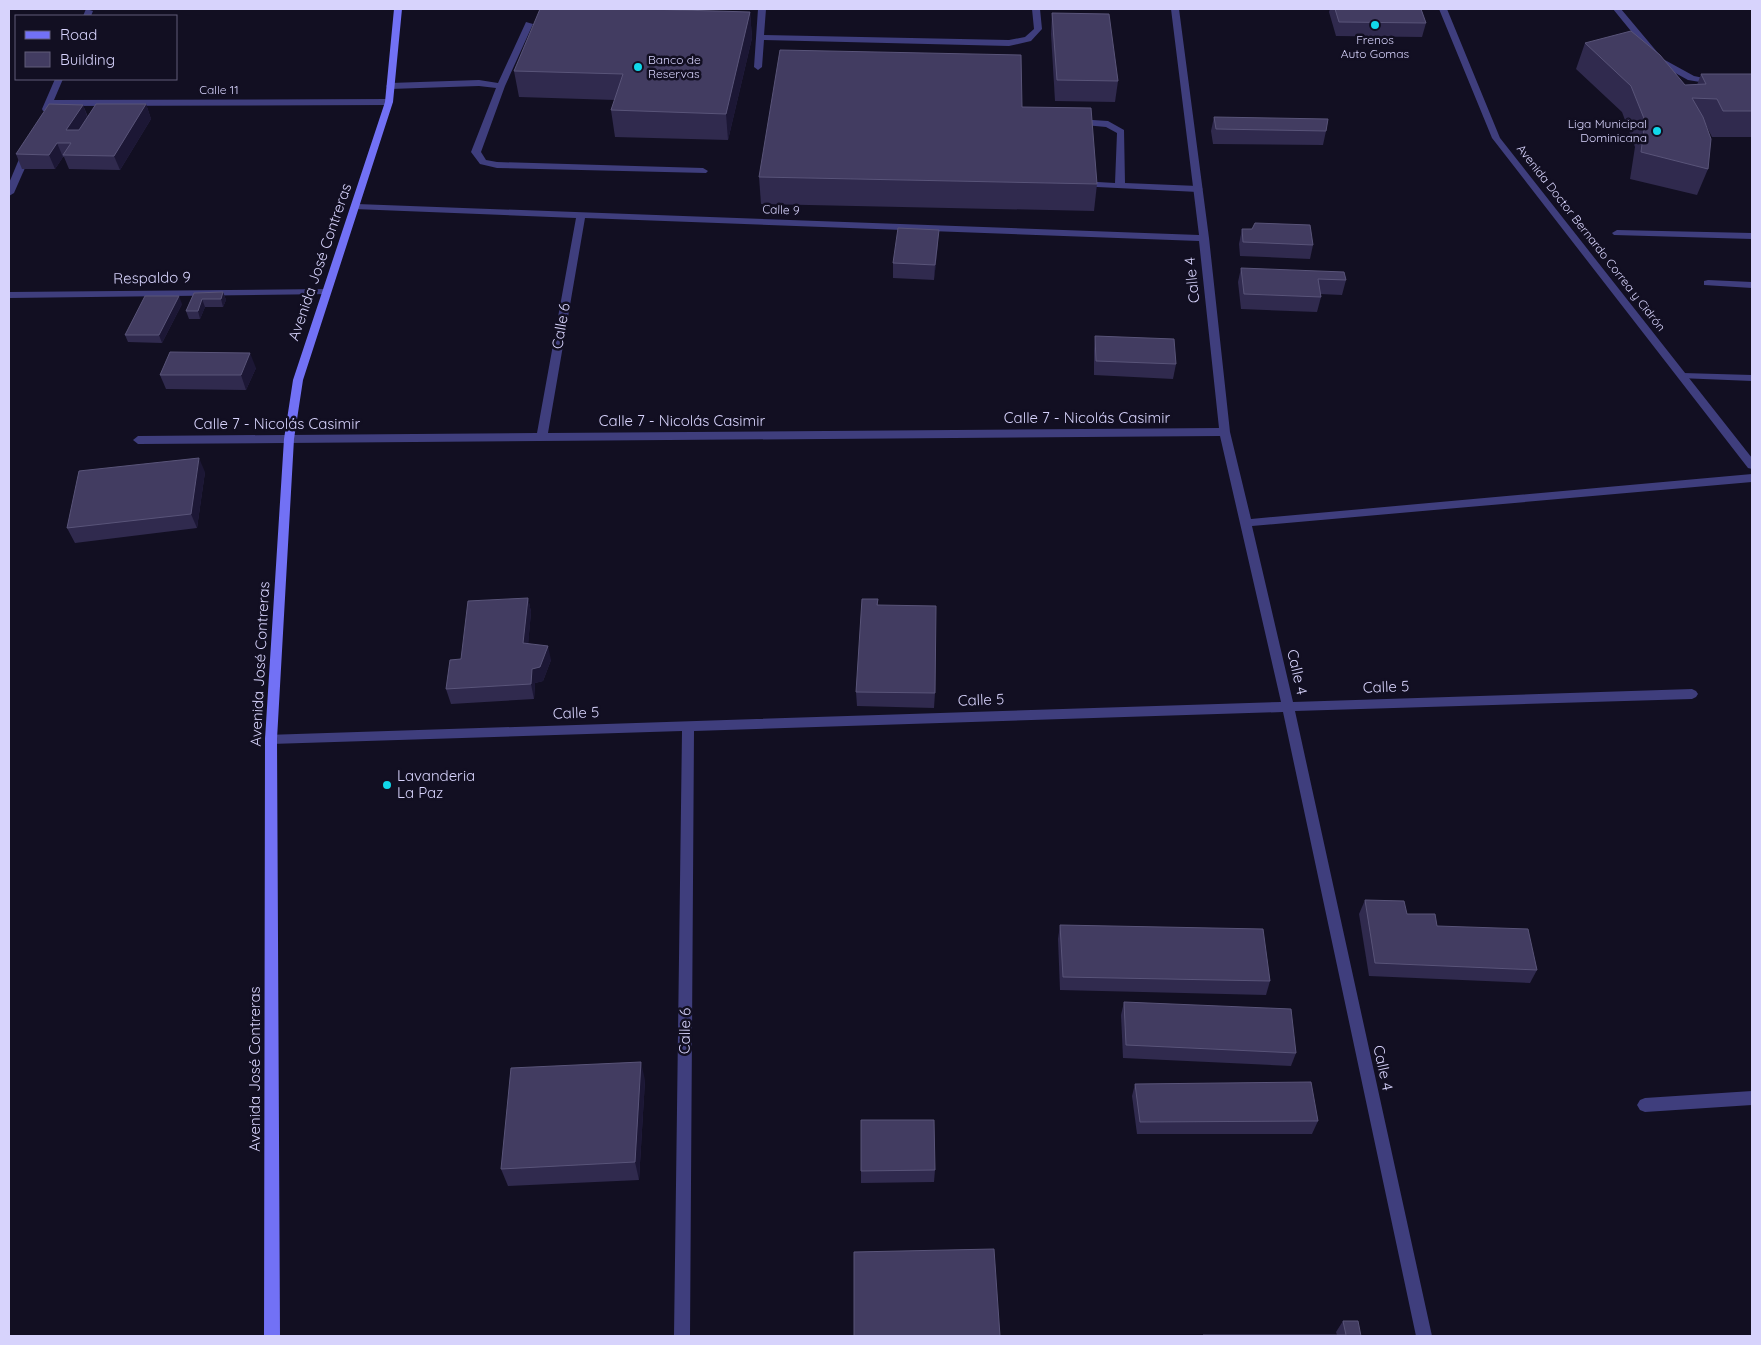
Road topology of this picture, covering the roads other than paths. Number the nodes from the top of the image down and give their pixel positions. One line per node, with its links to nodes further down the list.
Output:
1 (398, 9): 12 (main road, Avenida José Contreras)
2 (762, 9): 8 (street)
3 (1036, 9): 8 (street)
4 (1175, 9): 22 (street, Calle 4)
5 (1442, 9): 33 (street, Avenida Doctor Bernardo Correa y Cidrón)
6 (1617, 9): 11 (street)
7 (529, 24): 13 (street)
8 (760, 37): 9 (street)
9 (758, 67)
10 (59, 80): 15 (street)
11 (1722, 85)
12 (390, 86): 13 (street); 14 (main road, Avenida José Contreras)
13 (501, 86): 19 (street)
14 (389, 102): 15 (street, Calle 11); 24 (main road, Avenida José Contreras)
15 (49, 103): 16 (street)
16 (41, 121)
17 (1066, 122): 21 (street)
18 (33, 139): 23 (street)
19 (703, 171)
20 (1071, 183): 21 (street)
21 (1120, 185): 22 (street)
22 (1198, 189): 28 (street, Calle 4)
23 (9, 193)
24 (357, 207): 25 (street, Calle 9); 31 (main road, Avenida José Contreras)
25 (581, 215): 28 (street, Calle 9); 36 (street, Calle 6)
26 (1617, 233): 27 (street)
27 (1752, 236)
28 (1204, 238): 35 (street, Calle 4)
29 (1708, 283): 30 (street)
30 (1752, 285)
31 (326, 292): 32 (street, Respaldo 9); 37 (main road, Avenida José Contreras)
32 (9, 295)
33 (1683, 376): 34 (street); 39 (street, Avenida Doctor Bernardo Correa y Cidrón)
34 (1752, 378)
35 (1225, 432): 36 (street, Calle 7 - Nicolás Casimir); 41 (street, Calle 4)
36 (542, 437): 37 (street, Calle 7 - Nicolás Casimir)
37 (289, 439): 38 (street, Calle 7 - Nicolás Casimir); 45 (main road, Avenida José Contreras)
38 (138, 440)
39 (1752, 465)
40 (1752, 478): 41 (street)
41 (1246, 523): 43 (street, Calle 4)
42 (1692, 694): 43 (street, Calle 5)
43 (1288, 707): 44 (street, Calle 5); 50 (street, Calle 4)
44 (688, 726): 45 (street, Calle 5); 49 (street, Calle 6)
45 (271, 739): 48 (main road, Avenida José Contreras)
46 (1752, 1098): 47 (street)
47 (1645, 1105)
48 (272, 1336)
49 (682, 1336)
50 (1424, 1336)

